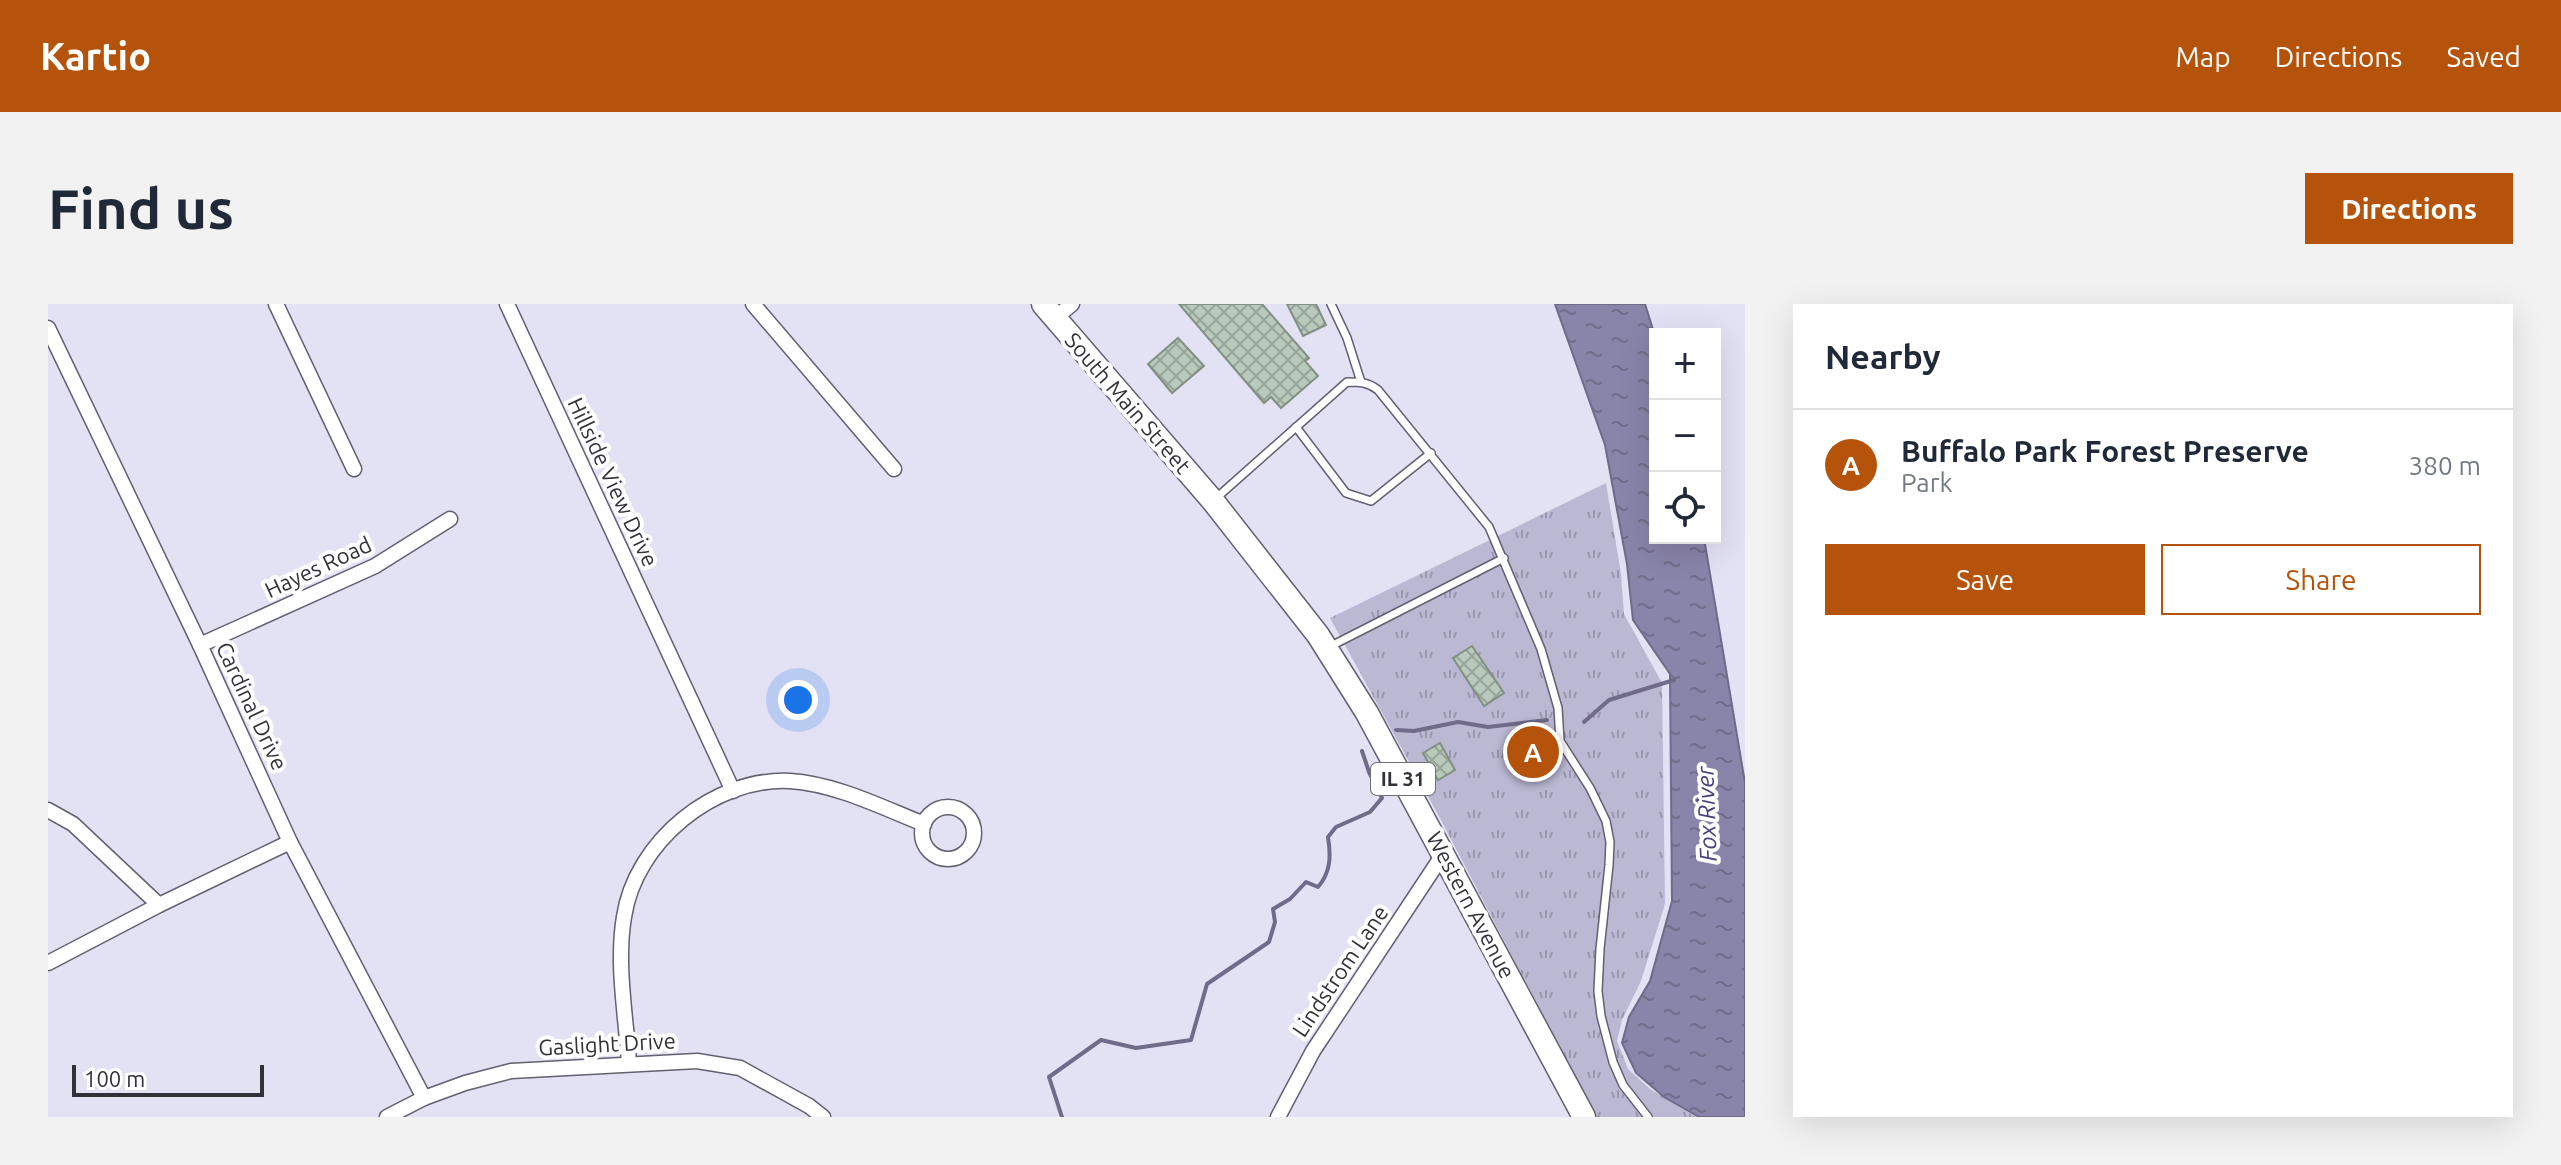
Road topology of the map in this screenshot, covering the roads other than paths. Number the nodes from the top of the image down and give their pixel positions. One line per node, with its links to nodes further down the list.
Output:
1 (276, 304): 10 (street)
2 (507, 304): 17 (street, Hillside View Drive)
3 (753, 304): 11 (street)
4 (1331, 304): 7 (lane)
5 (1057, 309): 12 (main road, South Main Street / IL 31)
6 (48, 328): 15 (street, Cardinal Drive)
7 (1361, 382): 8 (lane); 9 (lane)
8 (1296, 427): 9 (lane); 12 (lane)
9 (1431, 453): 14 (lane)
10 (354, 469)
11 (894, 469)
12 (1213, 501): 16 (main road, Western Avenue / IL 31)
13 (450, 519): 15 (street, Hayes Road)
14 (1504, 558): 16 (lane); 30 (lane)
15 (200, 645): 20 (street, Cardinal Drive)
16 (1327, 648): 21 (main road, Western Avenue / IL 31)
17 (733, 791): 19 (street); 24 (street)
18 (48, 810): 22 (street)
19 (924, 824)
20 (290, 842): 22 (street); 25 (street, Cardinal Drive)
21 (1444, 853): 28 (street, Lindstrom Lane); 29 (main road, Western Avenue / IL 31)
22 (159, 905): 23 (street)
23 (48, 963)
24 (629, 1063): 25 (street, Gaslight Drive); 27 (street, Gaslight Drive)
25 (424, 1098): 26 (street, Gaslight Drive)
26 (387, 1117)
27 (823, 1117)
28 (1278, 1117)
29 (1584, 1117)
30 (1648, 1117)

